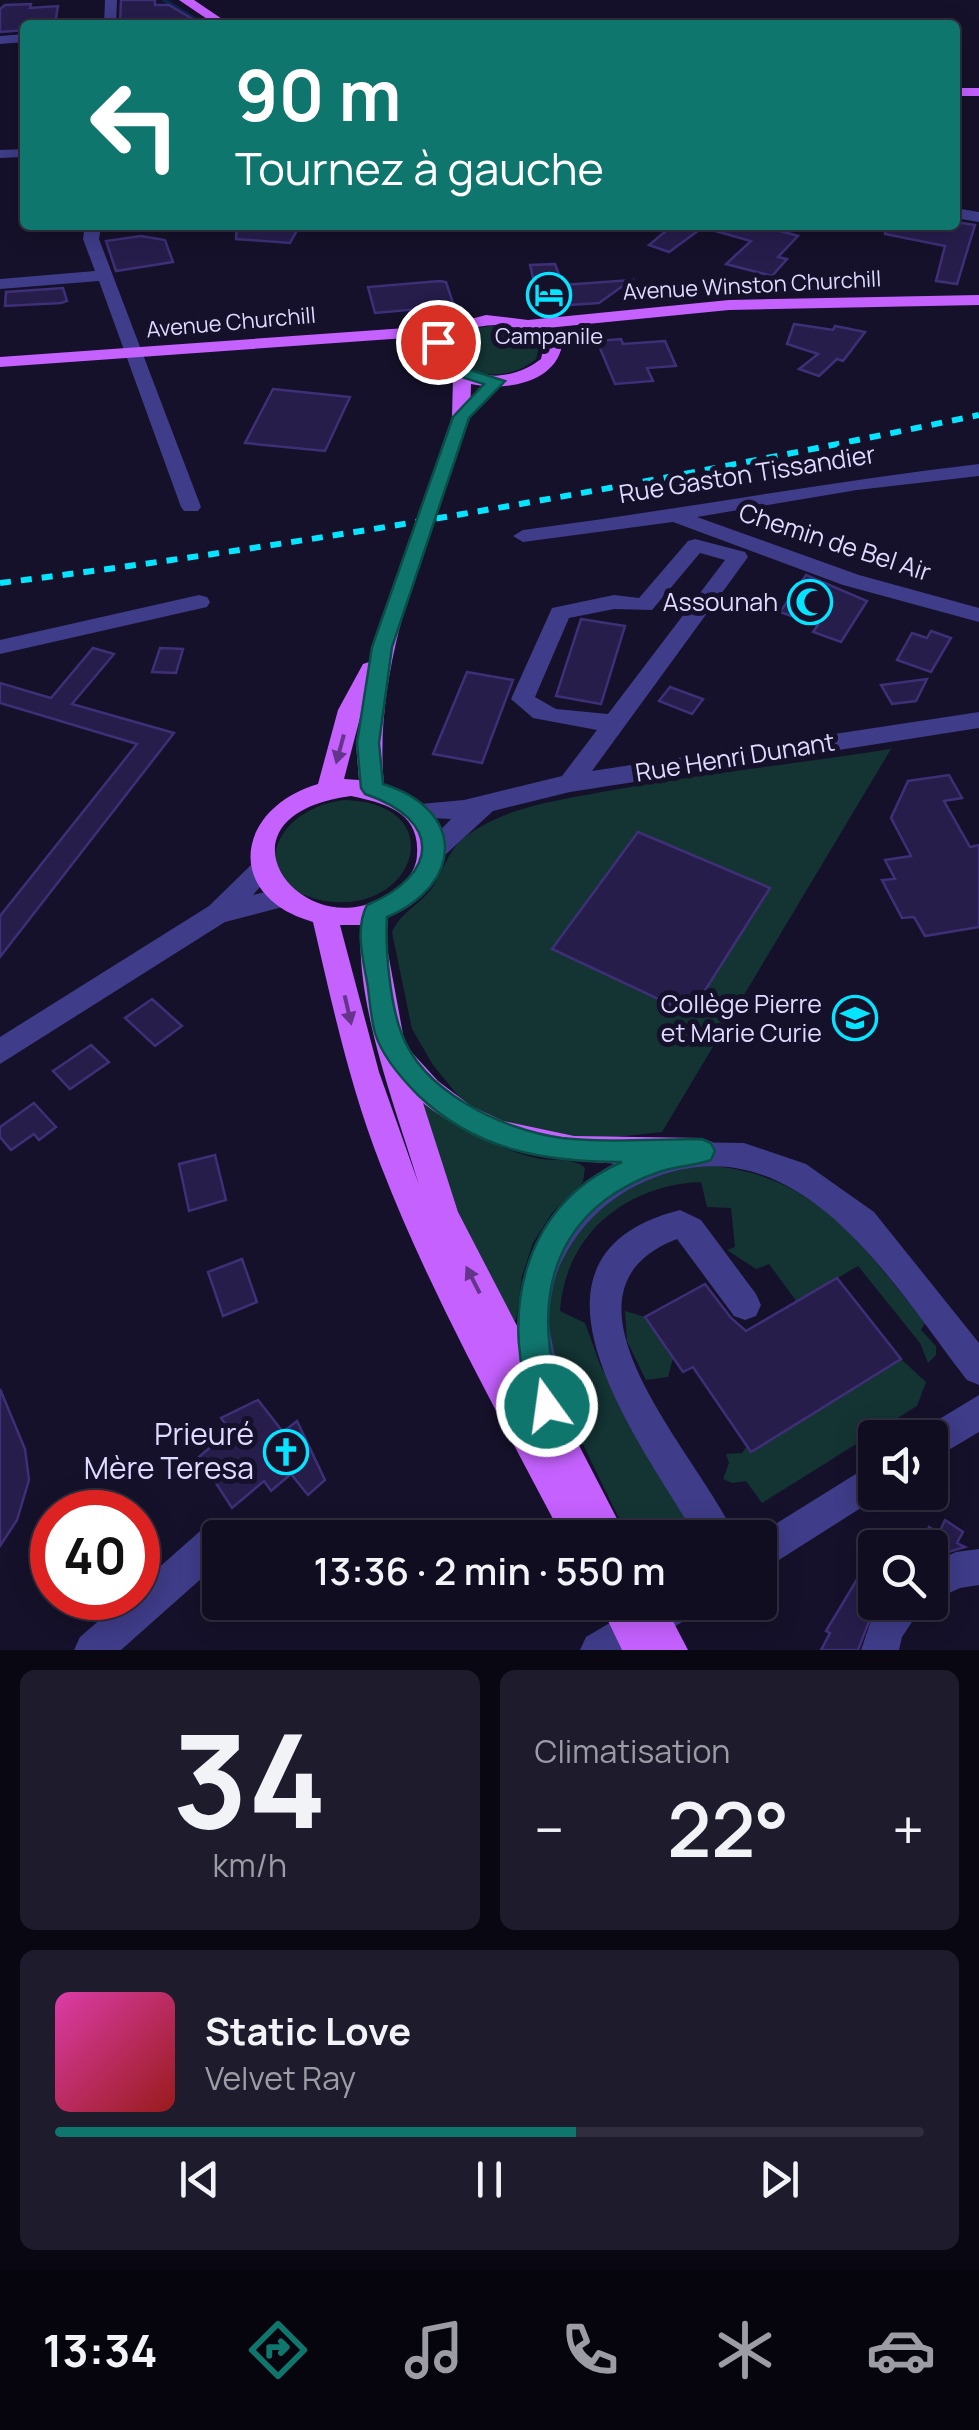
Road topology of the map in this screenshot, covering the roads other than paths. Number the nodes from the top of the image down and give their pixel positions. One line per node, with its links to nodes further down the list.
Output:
1 (185, 0): 2 (main road)
2 (217, 20)
3 (92, 230): 4 (street)
4 (106, 275): 5 (street); 11 (street)
5 (0, 284)
6 (979, 302): 7 (main road, Avenue Winston Churchill); 9 (main road, Avenue Winston Churchill)
7 (528, 325): 8 (main road, Avenue Winston Churchill); 9 (main road)
8 (452, 330): 10 (main road); 11 (main road, Avenue Churchill)
9 (553, 346): 14 (main road, Avenue Winston Churchill)
10 (436, 349): 11 (main road, Avenue Churchill); 13 (main road)
11 (136, 352): 12 (main road); 17 (street)
12 (0, 362)
13 (462, 375): 14 (main road); 15 (main road)
14 (496, 381): 15 (main road)
15 (462, 417): 23 (main road)
16 (979, 470): 18 (street, Rue Gaston Tissandier)
17 (191, 508)
18 (675, 516): 19 (street, Rue Gaston Tissandier); 21 (street, Chemin de Bel Air)
19 (523, 536)
20 (200, 602): 22 (street)
21 (979, 615)
22 (0, 647)
23 (382, 647): 27 (main road); 28 (main road, one-way to 28)
24 (979, 720): 26 (street, Rue Henri Dunant)
25 (614, 723): 25 (street); 26 (street)
26 (570, 783): 29 (street, Rue Henri Dunant)
27 (372, 788): 28 (main road); 30 (main road)
28 (329, 789): 32 (main road)
29 (493, 802): 30 (street, Rue Henri Dunant); 31 (street)
30 (418, 811): 31 (main road)
31 (435, 849): 34 (main road)
32 (262, 870): 33 (main road); 35 (street)
33 (282, 898): 35 (street); 36 (main road)
34 (376, 912): 36 (main road); 37 (main road)
35 (218, 914): 38 (street)
36 (325, 916): 46 (main road, one-way to 46)
37 (388, 1035): 39 (main road); 44 (main road, one-way to 37)
38 (0, 1052)
39 (702, 1151): 41 (street); 44 (street)
40 (744, 1304): 48 (street)
41 (979, 1369)
42 (979, 1412): 43 (street)
43 (948, 1432)
44 (567, 1459): 47 (main road)
45 (858, 1490): 49 (street)
46 (573, 1520)
47 (599, 1520)
48 (707, 1520)
49 (777, 1543)
50 (202, 1554): 57 (street)
51 (979, 1567): 52 (street)
52 (948, 1574)
53 (626, 1620): 59 (main road)
54 (650, 1620): 58 (street)
55 (653, 1620): 60 (main road)
56 (892, 1620): 61 (street)
57 (93, 1650)
58 (599, 1650)
59 (642, 1650)
60 (669, 1650)
61 (880, 1650)

